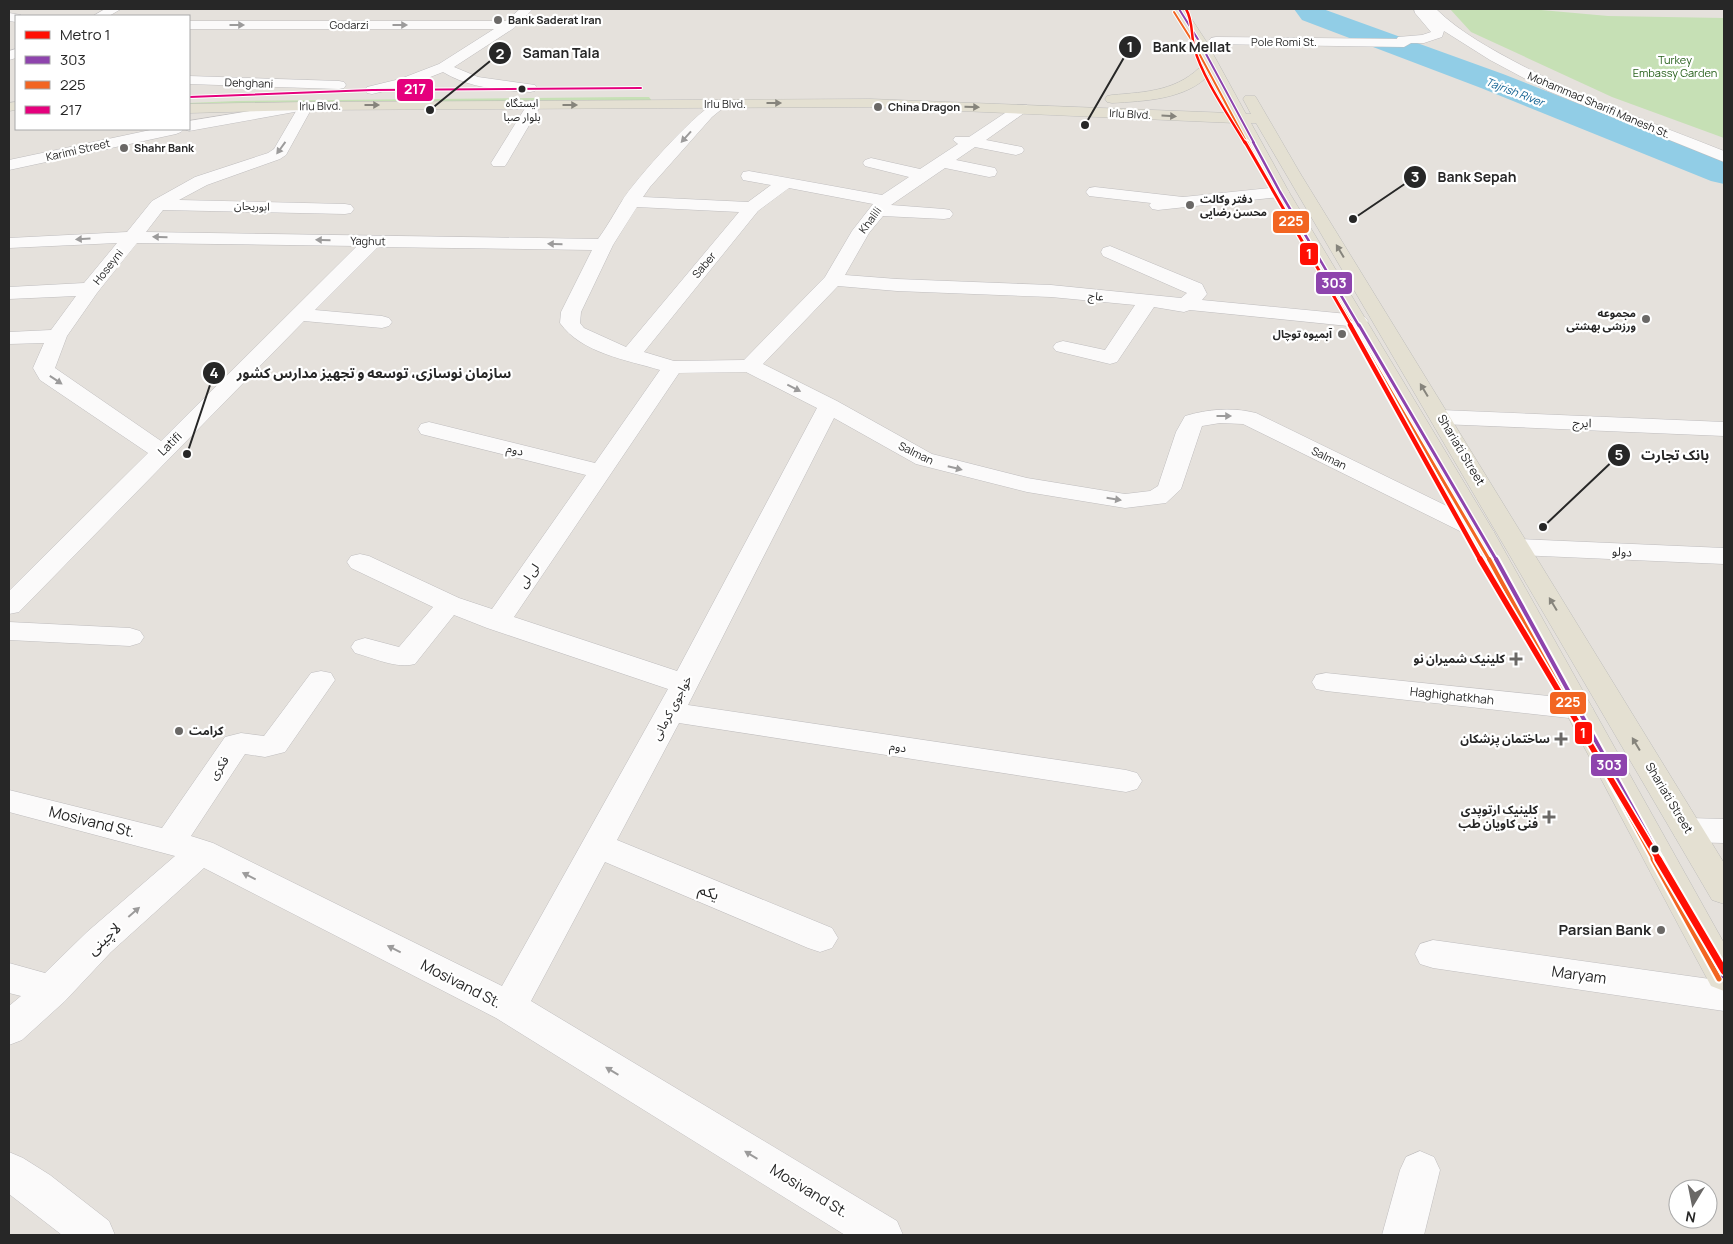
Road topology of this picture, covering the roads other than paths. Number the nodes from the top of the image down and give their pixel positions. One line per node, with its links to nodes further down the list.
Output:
1 (115, 9): 6 (street)
2 (527, 9): 8 (street)
3 (1179, 9): 12 (main road, Shariati Street)
4 (1418, 9): 9 (street, Mohammad Sharifi Manesh St.)
5 (1430, 9): 9 (street, Mohammad Sharifi Manesh St.)
6 (102, 15)
7 (190, 25): 8 (street, Godarzi, one-way to 8)
8 (509, 25): 13 (street)
9 (1439, 35): 10 (street, Pole Romi St.); 38 (street, Mohammad Sharifi Manesh St.); 43 (street, Mohammad Sharifi Manesh St.)
10 (1214, 37): 11 (main road)
11 (1226, 58)
12 (1210, 65): 23 (main road); 30 (main road, Shariati Street)
13 (444, 67): 17 (street); 21 (street)
14 (190, 80): 16 (street, Dehghani)
15 (1241, 83): 31 (main road, Shariati Street)
16 (339, 85)
17 (530, 88): 18 (main road, Irlu Blvd.); 21 (main road, Irlu Blvd.)
18 (641, 88): 19 (main road, Irlu Blvd.); 24 (main road)
19 (660, 88)
20 (773, 89): 23 (main road, Irlu Blvd.)
21 (372, 90): 22 (main road, Irlu Blvd.)
22 (190, 97)
23 (1098, 101): 30 (main road, Irlu Blvd.)
24 (638, 104): 25 (main road, Irlu Blvd.); 26 (main road, Irlu Blvd., one-way to 24)
25 (721, 104): 28 (main road, Irlu Blvd., one-way to 28); 51 (street, Salman, one-way to 51)
26 (534, 105): 27 (main road, Irlu Blvd., one-way to 26); 41 (street)
27 (306, 106): 29 (main road, Irlu Blvd.); 32 (street); 53 (street, Hoseyni, one-way to 53)
28 (1022, 108): 30 (main road, Irlu Blvd., one-way to 30); 36 (street, Khalili)
29 (190, 109)
30 (1237, 113): 31 (main road, Irlu Blvd.); 50 (main road, Shariati Street)
31 (1258, 113): 79 (main road, Shariati Street, one-way to 31)
32 (190, 126)
33 (112, 130): 39 (street, Karimi Street)
34 (171, 130): 44 (street, Karimi Street)
35 (947, 137): 36 (street)
36 (971, 142): 37 (street); 40 (street, Khalili)
37 (1016, 150)
38 (1724, 157)
39 (9, 158)
40 (941, 162): 45 (street); 46 (street, Khalili)
41 (499, 163)
42 (871, 163): 46 (street)
43 (1724, 163)
44 (9, 165)
45 (989, 172)
46 (923, 174): 54 (street, Khalili)
47 (750, 176): 48 (street)
48 (785, 183): 54 (street); 56 (street, Saber)
49 (1095, 192): 52 (street)
50 (1280, 192): 52 (street); 71 (main road, Shariati Street)
51 (630, 202): 56 (street); 62 (street, Salman)
52 (1181, 202): 55 (street)
53 (158, 205): 57 (street, ابوریحان); 59 (street, Hoseyni)
54 (881, 205): 58 (street); 64 (street, Khalili)
55 (1158, 205)
56 (752, 207): 75 (street, Saber)
57 (346, 209)
58 (944, 214)
59 (132, 237): 60 (street, Yaghut, one-way to 59); 61 (street, Yaghut, one-way to 61); 65 (street, Hoseyni)
60 (373, 241): 62 (street, Yaghut, one-way to 60); 69 (street, Latifi)
61 (9, 243)
62 (604, 244): 75 (street, Salman)
63 (1110, 252): 68 (street)
64 (833, 280): 67 (street, عاج); 76 (street, Khalili)
65 (90, 289): 66 (street); 72 (street, Hoseyni)
66 (9, 293)
67 (1147, 302): 68 (street, عاج); 74 (street)
68 (1184, 306): 71 (street, عاج)
69 (299, 315): 70 (street); 82 (street, Latifi)
70 (382, 322)
71 (1358, 322): 84 (main road, Shariati Street)
72 (57, 336): 73 (street); 82 (street, Hoseyni, one-way to 82)
73 (9, 338)
74 (1063, 348)
75 (630, 355): 77 (street, Salman)
76 (750, 366): 77 (street, Salman); 78 (street, Salman, one-way to 78)
77 (673, 368): 83 (street, لی لی)
78 (829, 406): 84 (street, Salman, one-way to 84); 96 (street, خواجوی کرمانی)
79 (1441, 417): 81 (street, ایرج); 85 (main road, Shariati Street)
80 (429, 429): 83 (street, دوم)
81 (1724, 429)
82 (162, 452): 89 (street, Latifi)
83 (601, 472): 90 (street, لی لی)
84 (1481, 532): 97 (main road, Shariati Street)
85 (1519, 547): 86 (street, دولو); 101 (main road, Shariati Street, one-way to 85)
86 (1724, 556)
87 (360, 562): 88 (street)
88 (448, 604): 90 (street); 93 (street)
89 (9, 606)
90 (497, 622): 96 (street)
91 (9, 631): 92 (street)
92 (130, 637)
93 (365, 647)
94 (321, 680): 104 (street, فکری)
95 (1326, 682): 97 (street, Haghighatkhah)
96 (684, 684): 98 (street, خواجوی کرمانی)
97 (1578, 709): 108 (main road, Shariati Street)
98 (670, 712): 99 (street, دوم); 103 (street, خواجوی کرمانی)
99 (1126, 781)
100 (9, 801): 104 (street, Mosivand St.)
101 (1688, 830): 102 (street); 105 (main road, Shariati Street)
102 (1724, 831)
103 (597, 845): 106 (street, یکم); 112 (street, خواجوی کرمانی)
104 (186, 847): 110 (street, لاچینی, one-way to 104); 112 (street, Mosivand St., one-way to 104)
105 (1724, 891)
106 (820, 938)
107 (1433, 954): 111 (street, Maryam)
108 (1724, 976)
109 (9, 978): 110 (street)
110 (52, 990): 113 (street, لاچینی)
111 (1724, 996)
112 (509, 1008): 117 (street, Mosivand St., one-way to 112)
113 (9, 1029)
114 (1420, 1170): 118 (street)
115 (22, 1180): 116 (street)
116 (94, 1235)
117 (882, 1235)
118 (1403, 1235)

